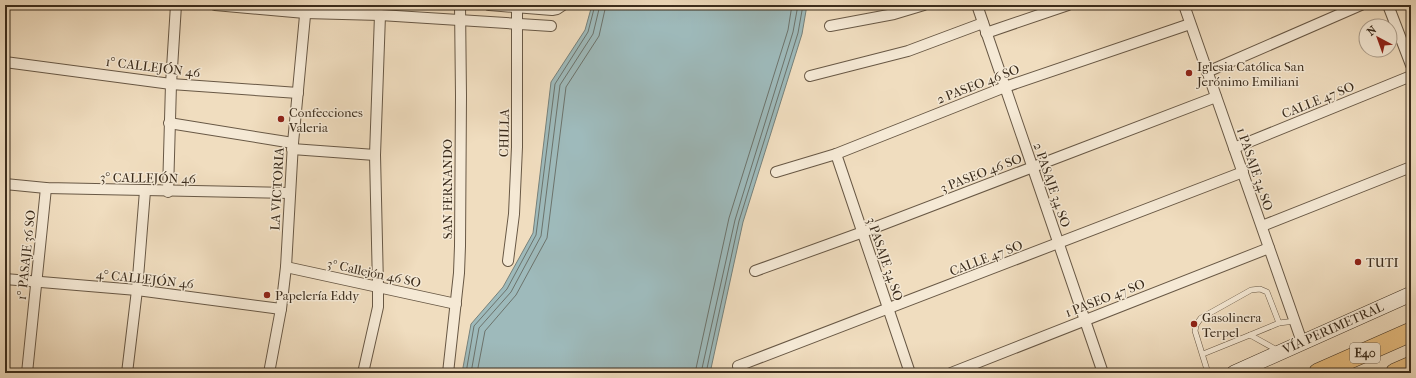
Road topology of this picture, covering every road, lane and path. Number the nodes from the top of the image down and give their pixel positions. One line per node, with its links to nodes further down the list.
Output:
1 (176, 5): 27 (street)
2 (215, 5): 13 (street)
3 (460, 5): 15 (street, SAN FERNANDO)
4 (489, 5): 12 (street)
5 (563, 5): 12 (street)
6 (924, 5): 20 (street)
7 (977, 5): 16 (street, 2 PASAJE 34 SO)
8 (1068, 5): 21 (street)
9 (1184, 5): 18 (street, 1 PASAJE 34 SO)
10 (1360, 5): 24 (street)
11 (1388, 5): 23 (street)
12 (517, 6): 17 (street, CHILLA)
13 (305, 9): 14 (street); 29 (street, LA VICTORIA)
14 (380, 15): 15 (street); 35 (street)
15 (460, 21): 17 (street); 57 (street, SAN FERNANDO)
16 (983, 23): 21 (street, 2 PASAJE 34 SO); 25 (street)
17 (517, 24): 19 (street); 49 (street, CHILLA)
18 (1190, 24): 24 (street, 1 PASAJE 34 SO); 28 (street, 2 PASEO 46 SO)
19 (551, 26)
20 (830, 26)
21 (986, 34): 28 (street, 2 PASAJE 34 SO)
22 (5, 62): 27 (street, 1° CALLEJÓN 46)
23 (1411, 65)
24 (1207, 72): 30 (street, 1 PASAJE 34 SO)
25 (810, 76)
26 (1411, 76): 33 (street, CALLE 47 SO)
27 (171, 84): 29 (street, 1° CALLEJÓN 46); 31 (street)
28 (1005, 87): 34 (street, 2 PASEO 46 SO); 37 (street, 2 PASAJE 34 SO)
29 (298, 93): 32 (street, LA VICTORIA)
30 (1216, 97): 33 (street, 1 PASAJE 34 SO); 37 (street, 3 PASEO 46 SO)
31 (169, 123): 32 (street); 43 (street)
32 (292, 146): 35 (street); 44 (street, LA VICTORIA)
33 (1234, 148): 39 (street, 1 PASAJE 34 SO)
34 (836, 154): 38 (street, 2 PASEO 46 SO); 46 (street, 3 PASAJE 34 SO)
35 (375, 155): 54 (street)
36 (1411, 167): 45 (street)
37 (1032, 168): 46 (street, 3 PASEO 46 SO); 47 (street, 2 PASAJE 34 SO)
38 (776, 172)
39 (1243, 172): 45 (street, 1 PASAJE 34 SO); 47 (street, CALLE 47 SO)
40 (5, 184): 41 (street, 3° CALLEJÓN 46)
41 (46, 188): 42 (street, 3° CALLEJÓN 46); 53 (street, 1° PASAJE 36 SO)
42 (145, 191): 43 (street, 3° CALLEJÓN 46); 55 (street)
43 (168, 192): 44 (street, 3° CALLEJÓN 46)
44 (290, 193): 50 (street, LA VICTORIA)
45 (1262, 226): 48 (street, 1 PASAJE 34 SO)
46 (863, 232): 51 (street, 3 PASEO 46 SO); 59 (street, 3 PASAJE 34 SO)
47 (1058, 244): 59 (street, CALLE 47 SO); 60 (street, 2 PASAJE 34 SO)
48 (1269, 248): 60 (street, 1 PASEO 47 SO); 61 (street, 1 PASAJE 34 SO)
49 (508, 261)
50 (286, 267): 54 (street, 3º Callejón 46 SO); 58 (street, LA VICTORIA)
51 (755, 271)
52 (5, 279): 53 (street, 4° CALLEJÓN 46)
53 (37, 282): 55 (street, 4° CALLEJÓN 46); 70 (street, 1° PASAJE 36 SO)
54 (378, 286): 57 (street, 3º Callejón 46 SO); 73 (street)
55 (137, 290): 58 (street, 4° CALLEJÓN 46); 71 (street)
56 (1411, 294): 65 (street, VÍA PERIMETRAL)
57 (456, 304): 74 (street, SAN FERNANDO)
58 (282, 309): 72 (street, LA VICTORIA)
59 (888, 309): 68 (street, CALLE 47 SO); 75 (street, 3 PASAJE 34 SO)
60 (1084, 320): 76 (street, 1 PASEO 47 SO); 77 (street, 2 PASAJE 34 SO)
61 (1295, 321): 62 (lane); 65 (street, 1 PASAJE 34 SO)
62 (1279, 322): 64 (lane); 67 (lane)
63 (1411, 332): 80 (highway, E40)
64 (1250, 335): 66 (lane); 67 (lane)
65 (1302, 342): 66 (street, VÍA PERIMETRAL)
66 (1280, 352): 79 (street, VÍA PERIMETRAL)
67 (1203, 354): 78 (lane)
68 (738, 366)
69 (1411, 366): 81 (highway, E40)
70 (27, 373)
71 (127, 373)
72 (269, 373)
73 (363, 373)
74 (448, 373)
75 (910, 373)
76 (951, 373)
77 (1102, 373)
78 (1208, 373)
79 (1234, 373)
80 (1318, 373)
81 (1396, 373)

